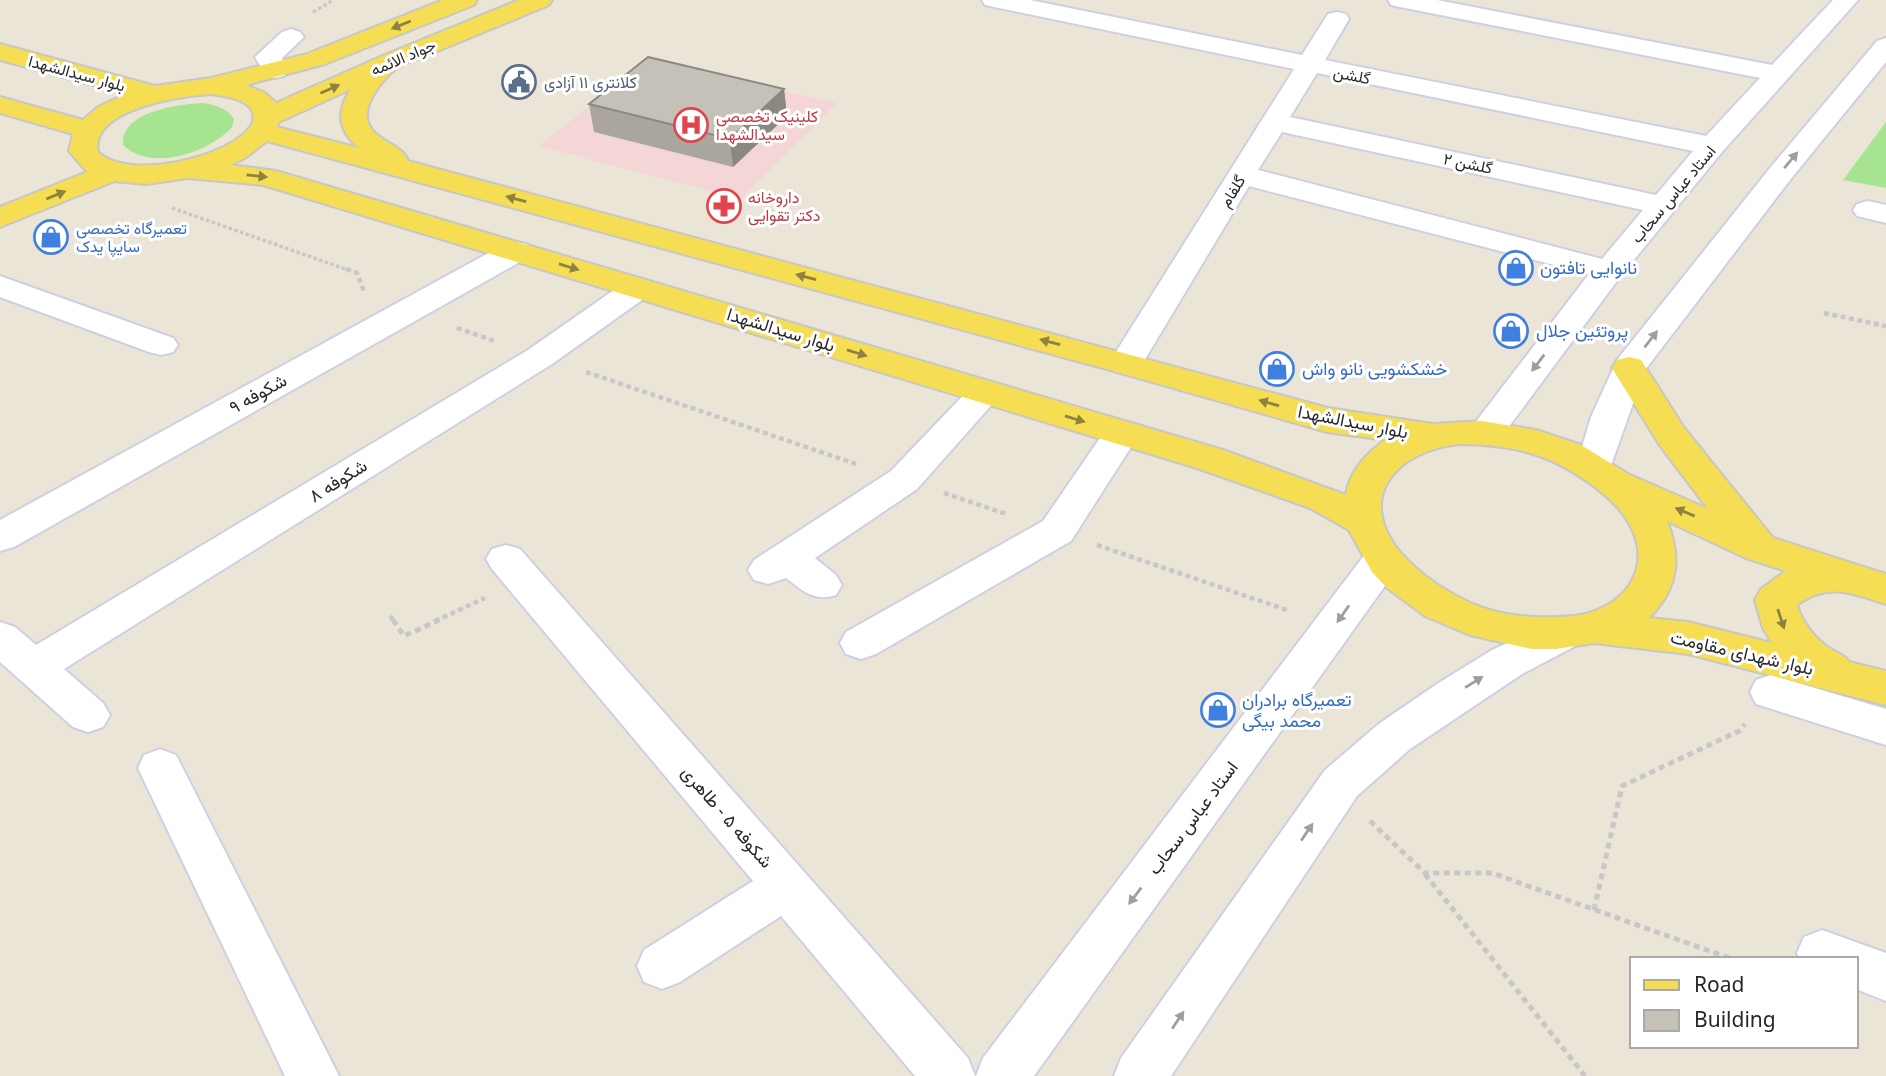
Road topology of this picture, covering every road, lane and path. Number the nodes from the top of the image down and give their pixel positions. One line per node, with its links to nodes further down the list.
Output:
1 (465, 0): 12 (main road, جواد الائمه, one-way to 12)
2 (540, 0): 10 (main road, جواد الائمه)
3 (994, 0): 11 (street, گلشن)
4 (1400, 0): 13 (street)
5 (1846, 0): 13 (street, استاد عباس سحاب)
6 (1338, 19): 11 (street, گلفام)
7 (291, 37): 12 (street)
8 (1886, 46): 39 (street, one-way to 8)
9 (0, 52): 15 (main road, بلوار سیدالشهدا)
10 (389, 62): 18 (main road, جواد الائمه, one-way to 10); 23 (main road)
11 (1308, 66): 17 (street, گلفام); 20 (street, گلشن)
12 (275, 70): 14 (main road, جواد الائمه)
13 (1780, 74): 20 (street, استاد عباس سحاب)
14 (211, 86): 15 (main road); 18 (main road)
15 (154, 94): 19 (main road)
16 (0, 105): 19 (main road)
17 (1274, 122): 25 (street, گلفام); 26 (street, گلشن ۲)
18 (265, 124): 21 (main road, جواد الائمه); 23 (main road, بلوار سیدالشهدا)
19 (87, 143): 22 (main road); 24 (main road)
20 (1712, 146): 26 (street, استاد عباس سحاب)
21 (189, 170): 22 (main road); 29 (main road, بلوار سیدالشهدا, one-way to 29)
22 (112, 172): 28 (main road, one-way to 22)
23 (418, 172): 38 (main road, بلوار سیدالشهدا, one-way to 23)
24 (36, 174)
25 (1241, 175): 30 (street); 38 (street, گلفام)
26 (1663, 205): 30 (street, استاد عباس سحاب)
27 (168, 206): 33 (path)
28 (0, 218)
29 (516, 251): 32 (main road, بلوار سیدالشهدا, one-way to 32); 33 (street, شکوفه ۹)
30 (1609, 270): 41 (street, استاد عباس سحاب, one-way to 41)
31 (0, 286): 36 (street)
32 (638, 288): 37 (street, شکوفه ۸); 40 (main road, بلوار سیدالشهدا, one-way to 40)
33 (407, 311): 37 (path); 47 (street, شکوفه ۹)
34 (1824, 313): 35 (path)
35 (1886, 326)
36 (161, 345)
37 (540, 357): 45 (path); 59 (street, شکوفه ۸)
38 (1126, 363): 43 (main road, بلوار سیدالشهدا, one-way to 38)
39 (1629, 368): 44 (street); 49 (main road)
40 (986, 392): 42 (main road, بلوار سیدالشهدا, one-way to 42); 45 (street)
41 (1486, 432): 43 (main road); 44 (main road)
42 (1122, 433): 46 (street); 48 (main road, بلوار سیدالشهدا)
43 (1431, 435): 48 (main road)
44 (1604, 475): 49 (main road, one-way to 44); 56 (main road)
45 (904, 480): 46 (path); 52 (street)
46 (1057, 531): 55 (path); 58 (street)
47 (0, 537)
48 (1374, 540): 55 (street, استاد عباس سحاب, one-way to 55); 56 (main road)
49 (1760, 548): 51 (main road)
50 (515, 570): 54 (path); 68 (street, شکوفه ۵ - طاهری)
51 (1842, 576): 53 (main road); 60 (main road, one-way to 60)
52 (822, 585)
53 (1886, 589)
54 (390, 616)
55 (1334, 626): 76 (street, استاد عباس سحاب, one-way to 76)
56 (1580, 631): 60 (main road, بلوار شهدای مقاومت); 66 (street, one-way to 56)
57 (0, 638): 59 (street)
58 (861, 643)
59 (33, 668): 62 (street)
60 (1874, 685)
61 (1771, 692): 63 (street)
62 (88, 715)
63 (1886, 727)
64 (1739, 731): 69 (path)
65 (160, 768): 74 (street)
66 (1341, 783): 67 (path); 77 (street, one-way to 66)
67 (1425, 873): 69 (path); 78 (path)
68 (786, 886): 71 (street); 75 (street, شکوفه ۵ - طاهری)
69 (1594, 910): 70 (path)
70 (1726, 957)
71 (662, 966)
72 (1858, 966): 73 (street)
73 (1886, 977)
74 (313, 1076)
75 (948, 1076)
76 (1002, 1076)
77 (1140, 1076)
78 (1585, 1076)

